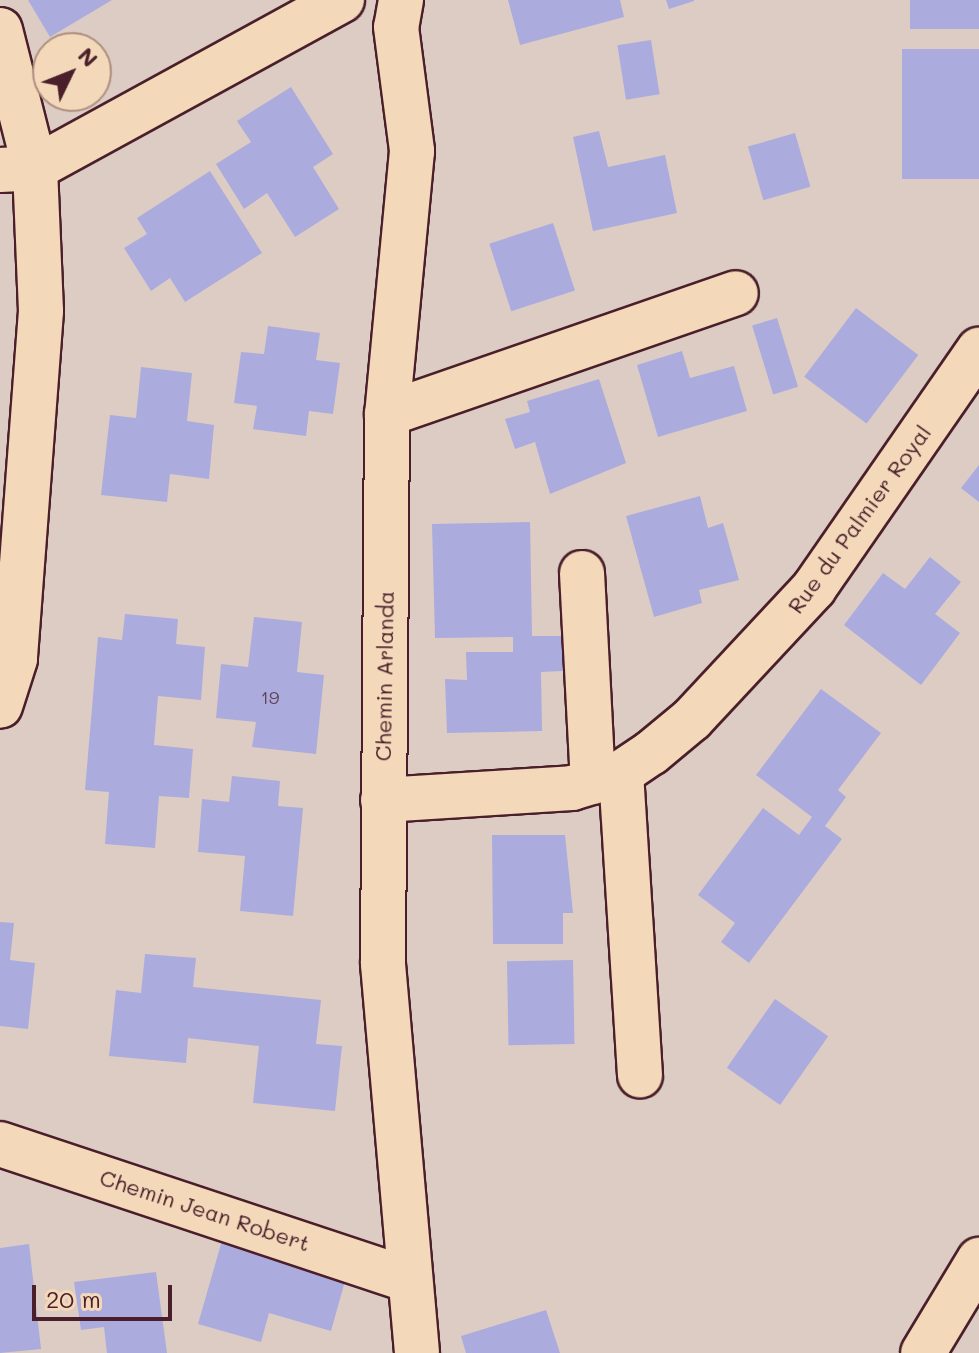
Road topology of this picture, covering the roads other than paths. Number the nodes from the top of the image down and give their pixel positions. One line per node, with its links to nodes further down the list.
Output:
1 (342, 0): 4 (main road)
2 (401, 0): 7 (main road, Chemin Arlanda)
3 (0, 30): 4 (main road)
4 (18, 169): 9 (main road)
5 (736, 293): 7 (main road)
6 (979, 350): 10 (main road, Rue du Palmier Royal)
7 (387, 414): 11 (main road, Chemin Arlanda)
8 (582, 573): 10 (main road)
9 (0, 706)
10 (607, 778): 11 (main road, Rue du Palmier Royal); 12 (main road)
11 (383, 800): 15 (main road, Chemin Arlanda)
12 (640, 1075)
13 (0, 1144): 15 (main road, Chemin Jean Robert)
14 (979, 1260): 17 (main road)
15 (409, 1280): 16 (main road, Chemin Arlanda)
16 (417, 1353)
17 (923, 1353)

